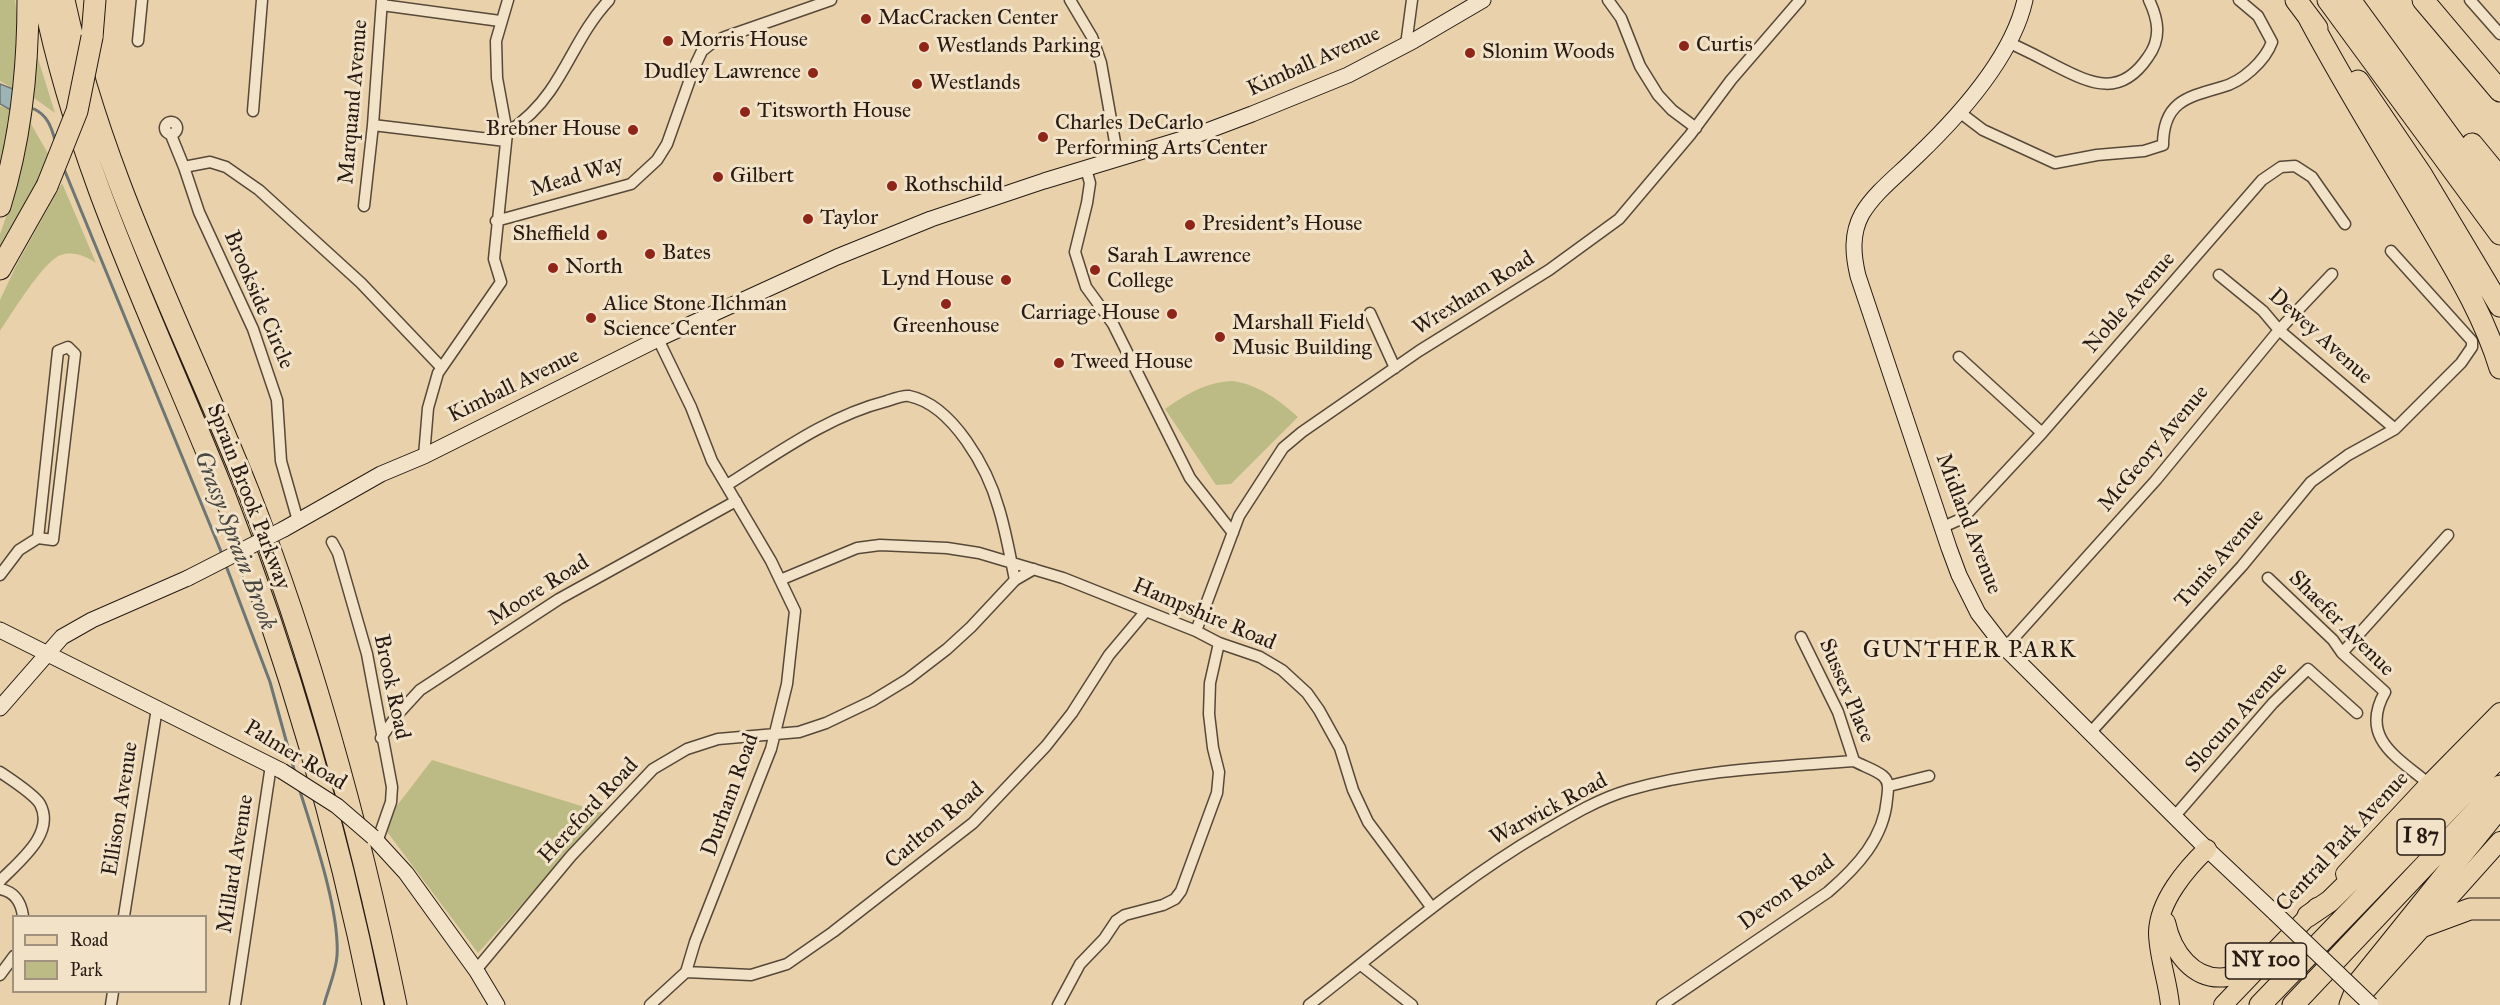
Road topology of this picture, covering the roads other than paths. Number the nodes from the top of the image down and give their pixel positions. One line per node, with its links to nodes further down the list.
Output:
1 (28, 0): 41 (highway)
2 (44, 0): 127 (highway, Sprain Brook Parkway)
3 (64, 0): 128 (highway, Sprain Brook Parkway)
4 (95, 0): 46 (highway, bridge)
5 (142, 0): 26 (street)
6 (262, 0): 31 (street)
7 (508, 0): 24 (street)
8 (609, 0): 36 (street)
9 (831, 0): 44 (street, Mead Way)
10 (1070, 0): 37 (street)
11 (1412, 0): 28 (street)
12 (1483, 0): 28 (street, Kimball Avenue)
13 (1608, 0): 34 (street)
14 (1800, 0): 34 (street, Wrexham Road)
15 (2025, 0): 27 (street, Midland Avenue)
16 (2149, 0): 27 (street)
17 (2239, 0): 32 (street)
18 (2328, 0): 47 (highway)
19 (2351, 0): 40 (highway); 43 (highway)
20 (2470, 0): 25 (street)
21 (2424, 2): 29 (highway); 30 (highway)
22 (382, 3): 24 (street); 33 (street, Marquand Avenue)
23 (2302, 8): 53 (highway); 60 (highway)
24 (500, 21): 36 (street)
25 (2500, 34)
26 (138, 41)
27 (2010, 43): 32 (street, Midland Avenue)
28 (1406, 45): 37 (street, Kimball Avenue)
29 (2500, 77)
30 (2500, 91)
31 (253, 111)
32 (1958, 111): 69 (street, Midland Avenue)
33 (373, 125): 36 (street); 42 (street, Marquand Avenue)
34 (1696, 128): 59 (street, Wrexham Road)
35 (171, 135): 38 (street, Brookside Circle)
36 (506, 137): 44 (street)
37 (1118, 159): 39 (street, Kimball Avenue)
38 (184, 167): 58 (street); 68 (street, Brookside Circle)
39 (1086, 169): 56 (street, Kimball Avenue); 70 (street)
40 (2500, 178)
41 (0, 206)
42 (364, 206)
43 (2500, 206)
44 (496, 221): 58 (street)
45 (2345, 224): 62 (street, Noble Avenue)
46 (23, 229): 49 (highway); 52 (highway)
47 (2500, 234)
48 (2391, 251): 61 (street, Tunis Avenue)
49 (0, 269)
50 (2332, 274): 55 (street, McGeory Avenue)
51 (2219, 275): 55 (street, Dewey Avenue)
52 (0, 283)
53 (2500, 306)
54 (1370, 313): 59 (street)
55 (2279, 330): 61 (street, Dewey Avenue); 85 (street, McGeory Avenue)
56 (658, 339): 63 (street, Kimball Avenue); 66 (street)
57 (1959, 357): 62 (street)
58 (441, 367): 63 (street)
59 (1395, 368): 70 (street, Wrexham Road)
60 (2500, 368)
61 (2394, 429): 92 (street, Tunis Avenue)
62 (2042, 433): 69 (street, Noble Avenue)
63 (424, 456): 68 (street, Kimball Avenue)
64 (45, 468): 65 (street); 65 (street); 72 (street)
65 (62, 471): 72 (street)
66 (727, 485): 67 (street); 74 (street)
67 (736, 501): 78 (street); 95 (street, Moore Road)
68 (298, 521): 87 (street, Kimball Avenue, bridge)
69 (1943, 527): 85 (street, Midland Avenue)
70 (1233, 533): 82 (street, Wrexham Road)
71 (2448, 535): 86 (street)
72 (38, 538): 76 (street)
73 (332, 542): 95 (street, Brook Road)
74 (1011, 561): 75 (street, Hampshire Road); 78 (street, Hampshire Road); 79 (street)
75 (1034, 569): 79 (street, Hereford Road); 80 (street, Hampshire Road)
76 (0, 575)
77 (2268, 578): 86 (street, Shaefer Avenue)
78 (780, 580): 94 (street, Durham Road)
79 (1015, 580): 94 (street, Hereford Road)
80 (1146, 611): 82 (street, Hampshire Road); 124 (street, Carlton Road)
81 (0, 630): 87 (street, Palmer Road)
82 (1196, 631): 84 (street, Hampshire Road)
83 (1801, 637): 97 (street, Sussex Place)
84 (1220, 643): 111 (street, Hampshire Road); 131 (street)
85 (2005, 648): 92 (street, Midland Avenue)
86 (2342, 653): 101 (street, Shaefer Avenue)
87 (48, 654): 88 (street, Kimball Avenue); 89 (street, Palmer Road)
88 (0, 708)
89 (157, 708): 98 (street, Palmer Road); 115 (street, Ellison Avenue)
90 (2500, 712): 101 (main road, Central Park Avenue)
91 (2357, 713): 105 (street, Slocum Avenue)
92 (2090, 734): 105 (street, Midland Avenue)
93 (2500, 734): 116 (highway)
94 (775, 735): 120 (street, Durham Road); 122 (street, Hereford Road)
95 (381, 738): 106 (street, Brook Road)
96 (2500, 756): 137 (highway, I 87)
97 (1854, 761): 102 (street); 111 (street, Warwick Road)
98 (277, 768): 106 (street, Palmer Road, bridge); 126 (street, Millard Avenue)
99 (0, 772): 109 (street)
100 (1929, 776): 102 (street)
101 (2428, 784): 116 (main road, Central Park Avenue)
102 (1888, 786): 134 (street, Devon Road)
103 (2500, 786): 138 (highway, I 87)
104 (2500, 807): 139 (highway)
105 (2175, 817): 108 (street, Midland Avenue)
106 (375, 839): 122 (street, Palmer Road)
107 (2500, 841): 117 (main road)
108 (2206, 849): 113 (main road); 140 (street, Midland Avenue, bridge)
109 (0, 881)
110 (0, 889): 114 (street)
111 (1432, 908): 121 (street, Warwick Road)
112 (2500, 909): 117 (highway)
113 (2164, 911): 118 (main road); 135 (main road)
114 (23, 915)
115 (124, 915)
116 (2308, 916): 118 (main road, Central Park Avenue / NY 100)
117 (2424, 926): 139 (main road)
118 (2268, 958): 136 (main road, Central Park Avenue / NY 100)
119 (12, 959): 125 (street)
120 (691, 959): 123 (street, Durham Road); 124 (street)
121 (1361, 965): 132 (street, Warwick Road); 133 (street)
122 (476, 970): 129 (street, Palmer Road)
123 (686, 972): 124 (street, Carlton Road); 130 (street, Durham Road)
124 (704, 974)
125 (0, 975)
126 (234, 1005)
127 (373, 1005)
128 (396, 1005)
129 (497, 1005)
130 (650, 1005)
131 (1058, 1005)
132 (1309, 1005)
133 (1412, 1005)
134 (1662, 1005)
135 (2170, 1005)
136 (2223, 1005)
137 (2260, 1005)
138 (2293, 1005)
139 (2351, 1005)
140 (2371, 1005)

